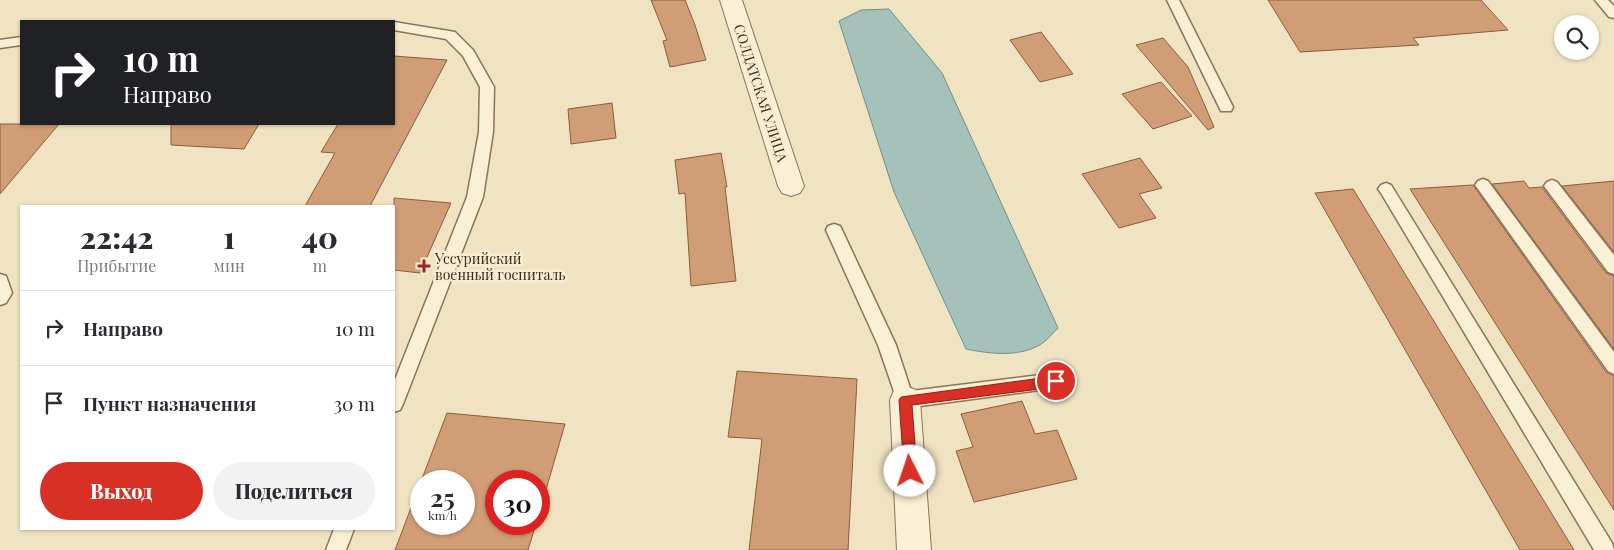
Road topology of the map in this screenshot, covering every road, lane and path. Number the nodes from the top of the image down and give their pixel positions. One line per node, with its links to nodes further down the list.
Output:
1 (731, 0): 10 (street, СОЛДАТСКАЯ УЛИЦА)
2 (1173, 0): 8 (lane)
3 (1600, 0): 4 (lane)
4 (1614, 14)
5 (395, 26): 20 (lane)
6 (20, 41): 7 (lane)
7 (0, 44)
8 (1226, 107)
9 (1483, 185): 17 (lane)
10 (791, 186)
11 (1552, 186): 14 (lane)
12 (1386, 188): 24 (lane)
13 (834, 230): 19 (lane)
14 (1614, 266)
15 (0, 281): 16 (lane)
16 (0, 298)
17 (1614, 366)
18 (1056, 381): 19 (lane)
19 (905, 400): 23 (street)
20 (395, 401)
21 (344, 530): 22 (lane)
22 (336, 550)
23 (914, 550)
24 (1605, 550)

